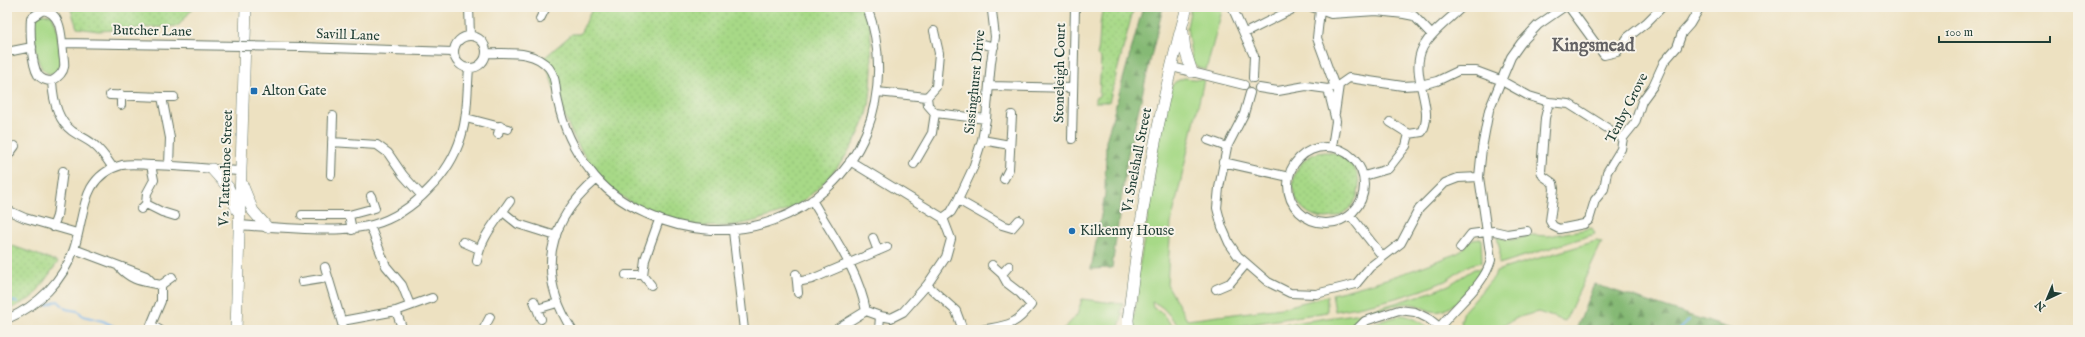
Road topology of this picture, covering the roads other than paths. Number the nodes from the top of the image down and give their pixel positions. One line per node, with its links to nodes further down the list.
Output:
1 (246, 7): 80 (street, V2 Tattenhoe Street)
2 (469, 7): 23 (street)
3 (546, 7): 18 (street)
4 (867, 7): 44 (street)
5 (1074, 7): 42 (street, Stoneleigh Court)
6 (1187, 7): 19 (street, V1 Snelshall Street)
7 (1232, 7): 21 (street)
8 (1297, 7): 21 (street)
9 (1462, 7): 22 (street)
10 (1564, 7): 36 (street)
11 (1569, 7): 15 (street)
12 (1700, 7): 62 (street, Tenby Grove)
13 (43, 8): 24 (street); 27 (street)
14 (1316, 8): 16 (street); 41 (street)
15 (1662, 8)
16 (1345, 10): 22 (street)
17 (992, 11): 28 (street, Sissinghurst Drive)
18 (540, 19)
19 (1182, 26): 32 (street, V1 Snelshall Street); 34 (street)
20 (934, 31): 50 (street)
21 (1245, 33): 35 (street)
22 (1432, 35): 39 (street)
23 (470, 36): 30 (street); 31 (street)
24 (62, 43): 26 (street, Butcher Lane); 37 (street)
25 (980, 43): 28 (street)
26 (241, 46): 30 (street, Savill Lane, bridge)
27 (32, 47): 29 (street); 37 (street)
28 (994, 47): 40 (street, Sissinghurst Drive)
29 (7, 52)
30 (453, 52): 33 (street)
31 (486, 53): 33 (street); 85 (street)
32 (1172, 67): 34 (street); 149 (street, V1 Snelshall Street)
33 (469, 68): 57 (street)
34 (1192, 72): 38 (street)
35 (1253, 78): 38 (street); 43 (street)
36 (1500, 80): 39 (street); 51 (street); 84 (street)
37 (52, 81): 77 (street)
38 (1244, 85): 45 (street)
39 (1420, 85): 41 (street); 61 (street)
40 (990, 86): 42 (street); 58 (street, Sissinghurst Drive)
41 (1334, 87): 43 (street); 54 (street); 54 (street)
42 (1073, 88): 63 (street, Stoneleigh Court)
43 (1259, 88): 45 (street)
44 (877, 92): 50 (street); 72 (street)
45 (1250, 93): 69 (street)
46 (110, 95): 47 (street)
47 (121, 95): 48 (street); 52 (street)
48 (162, 97): 49 (street); 76 (street)
49 (174, 97)
50 (927, 97): 53 (street)
51 (1549, 102): 62 (street); 62 (street, Tenby Grove)
52 (121, 105)
53 (935, 113): 58 (street); 74 (street)
54 (1334, 113): 70 (street)
55 (1012, 115): 67 (street)
56 (333, 116): 66 (street)
57 (466, 118): 60 (street); 88 (street)
58 (986, 119): 64 (street, Sissinghurst Drive)
59 (1390, 122): 61 (street)
60 (508, 129)
61 (1409, 134): 82 (street)
62 (1623, 138)
63 (1072, 139)
64 (982, 140): 67 (street); 90 (street, Sissinghurst Drive)
65 (1208, 140): 69 (street)
66 (332, 142): 81 (street); 88 (street)
67 (1010, 144): 86 (street)
68 (15, 146): 71 (street)
69 (1227, 147): 73 (street)
70 (1332, 147): 82 (street); 83 (street)
71 (8, 154)
72 (850, 161): 89 (street); 99 (street)
73 (1223, 162): 83 (street); 122 (street)
74 (914, 164)
75 (151, 165): 76 (street); 77 (street); 98 (street)
76 (170, 165): 78 (street)
77 (113, 168): 109 (street)
78 (212, 169): 80 (street); 94 (street)
79 (63, 171): 104 (street)
80 (240, 175): 94 (street, V2 Tattenhoe Street); 105 (street)
81 (330, 175)
82 (1364, 176): 97 (street)
83 (1289, 177): 97 (street)
84 (1479, 177): 110 (street); 119 (street)
85 (597, 179): 100 (street); 111 (street)
86 (1004, 179)
87 (371, 196): 96 (street)
88 (422, 196): 103 (street)
89 (812, 200): 107 (street); 121 (street)
90 (958, 200): 99 (street, Sissinghurst Drive); 101 (street)
91 (510, 201): 93 (street)
92 (7, 210): 104 (street)
93 (502, 212): 111 (street); 117 (street)
94 (239, 214): 102 (street, V2 Tattenhoe Street)
95 (302, 215): 96 (street)
96 (350, 215): 106 (street)
97 (1350, 215): 119 (street)
98 (175, 216)
99 (943, 218): 134 (street)
100 (659, 220): 107 (street); 128 (street)
101 (1020, 220)
102 (239, 225): 105 (street); 152 (street, V2 Tattenhoe Street)
103 (370, 226): 106 (street); 140 (street)
104 (53, 227): 109 (street)
105 (267, 227): 106 (street)
106 (352, 230)
107 (733, 231): 157 (street)
108 (1528, 232): 110 (street)
109 (77, 233): 116 (street)
110 (1487, 233): 115 (street); 150 (street)
111 (556, 236): 139 (street)
112 (873, 238): 118 (street)
113 (463, 242): 117 (street)
114 (887, 247): 118 (street)
115 (1460, 248)
116 (74, 249): 132 (street); 146 (street)
117 (479, 249): 120 (street)
118 (878, 250): 121 (street)
119 (1383, 258): 122 (street)
120 (477, 261)
121 (848, 264): 136 (street); 143 (street)
122 (1246, 264): 135 (street)
123 (992, 266): 126 (street)
124 (1009, 266): 126 (street)
125 (325, 267): 130 (street)
126 (1002, 274): 161 (street)
127 (626, 275): 128 (street)
128 (643, 275): 133 (street)
129 (172, 277): 132 (street)
130 (327, 278): 131 (street); 148 (street)
131 (302, 282)
132 (157, 284): 151 (street)
133 (651, 285)
134 (927, 285): 144 (street); 160 (street)
135 (1214, 289)
136 (798, 293)
137 (432, 298): 140 (street)
138 (534, 301): 141 (street)
139 (556, 303): 141 (street); 156 (street)
140 (410, 305): 142 (street)
141 (537, 309): 147 (street)
142 (396, 310): 148 (street); 154 (street)
143 (866, 311): 144 (street); 158 (street)
144 (880, 316): 159 (street)
145 (490, 317): 155 (street)
146 (7, 319)
147 (541, 319)
148 (342, 321): 153 (street)
149 (1127, 327)
150 (1442, 328): 162 (street)
151 (160, 330)
152 (236, 330)
153 (344, 330)
154 (403, 330)
155 (483, 330)
156 (572, 330)
157 (744, 330)
158 (835, 330)
159 (879, 330)
160 (963, 330)
161 (982, 330)
162 (1356, 330)

